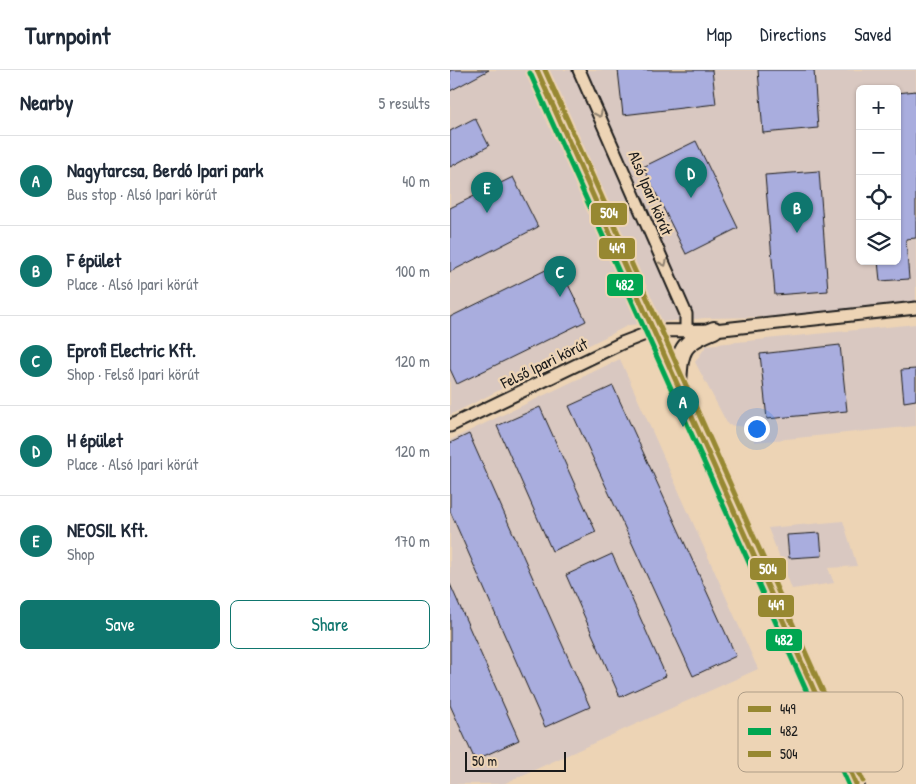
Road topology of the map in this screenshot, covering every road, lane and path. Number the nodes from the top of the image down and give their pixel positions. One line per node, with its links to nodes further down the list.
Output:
1 (537, 70): 5 (main road)
2 (579, 70): 6 (street, Alsó Ipari körút, one-way to 6)
3 (916, 308): 4 (street)
4 (714, 330): 6 (street); 7 (main road)
5 (653, 331): 6 (street); 7 (main road); 8 (street, Felső Ipari körút)
6 (686, 331)
7 (678, 386): 9 (main road)
8 (450, 426)
9 (815, 692)
10 (851, 772): 11 (main road)
11 (856, 784)

